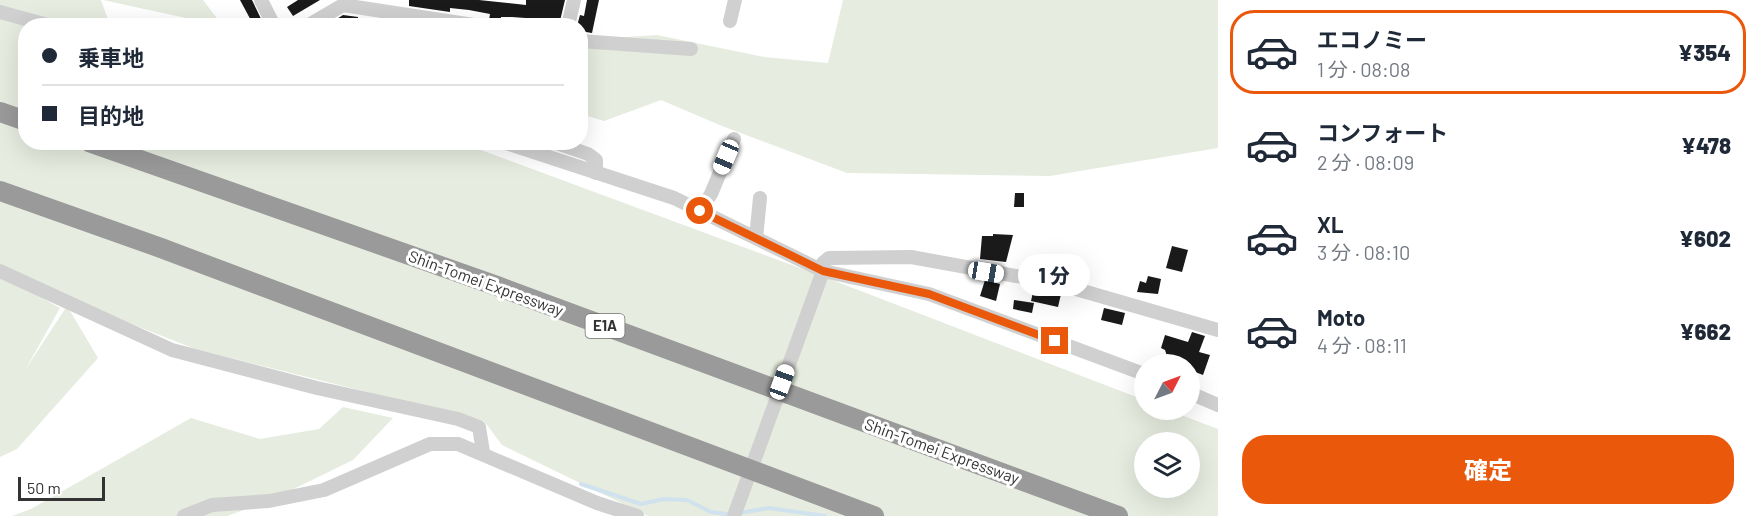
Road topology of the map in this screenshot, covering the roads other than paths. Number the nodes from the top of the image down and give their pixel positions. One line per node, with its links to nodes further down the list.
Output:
1 (261, 0): 7 (street)
2 (573, 0): 10 (street)
3 (735, 0): 11 (street)
4 (342, 3): 8 (street); 9 (street)
5 (0, 12): 6 (street)
6 (22, 18)
7 (270, 18)
8 (319, 18)
9 (432, 18)
10 (570, 18)
11 (730, 21)
12 (588, 42): 13 (street)
13 (691, 49)
14 (0, 112): 15 (highway)
15 (18, 118)
16 (734, 139): 23 (street)
17 (111, 150): 36 (highway, Shin-Tomei Expressway / E1A)
18 (533, 150): 20 (street)
19 (576, 150): 20 (street)
20 (596, 173): 23 (street)
21 (0, 191): 35 (highway)
22 (760, 198): 24 (street)
23 (700, 211): 24 (street)
24 (756, 238): 26 (street)
25 (0, 271): 31 (street)
26 (823, 271): 27 (street); 28 (street); 34 (street)
27 (1218, 330)
28 (1134, 370)
29 (1200, 397): 30 (street)
30 (1218, 405)
31 (483, 452): 32 (street); 33 (street)
32 (184, 516)
33 (637, 516)
34 (734, 516)
35 (874, 516)
36 (1118, 516)

